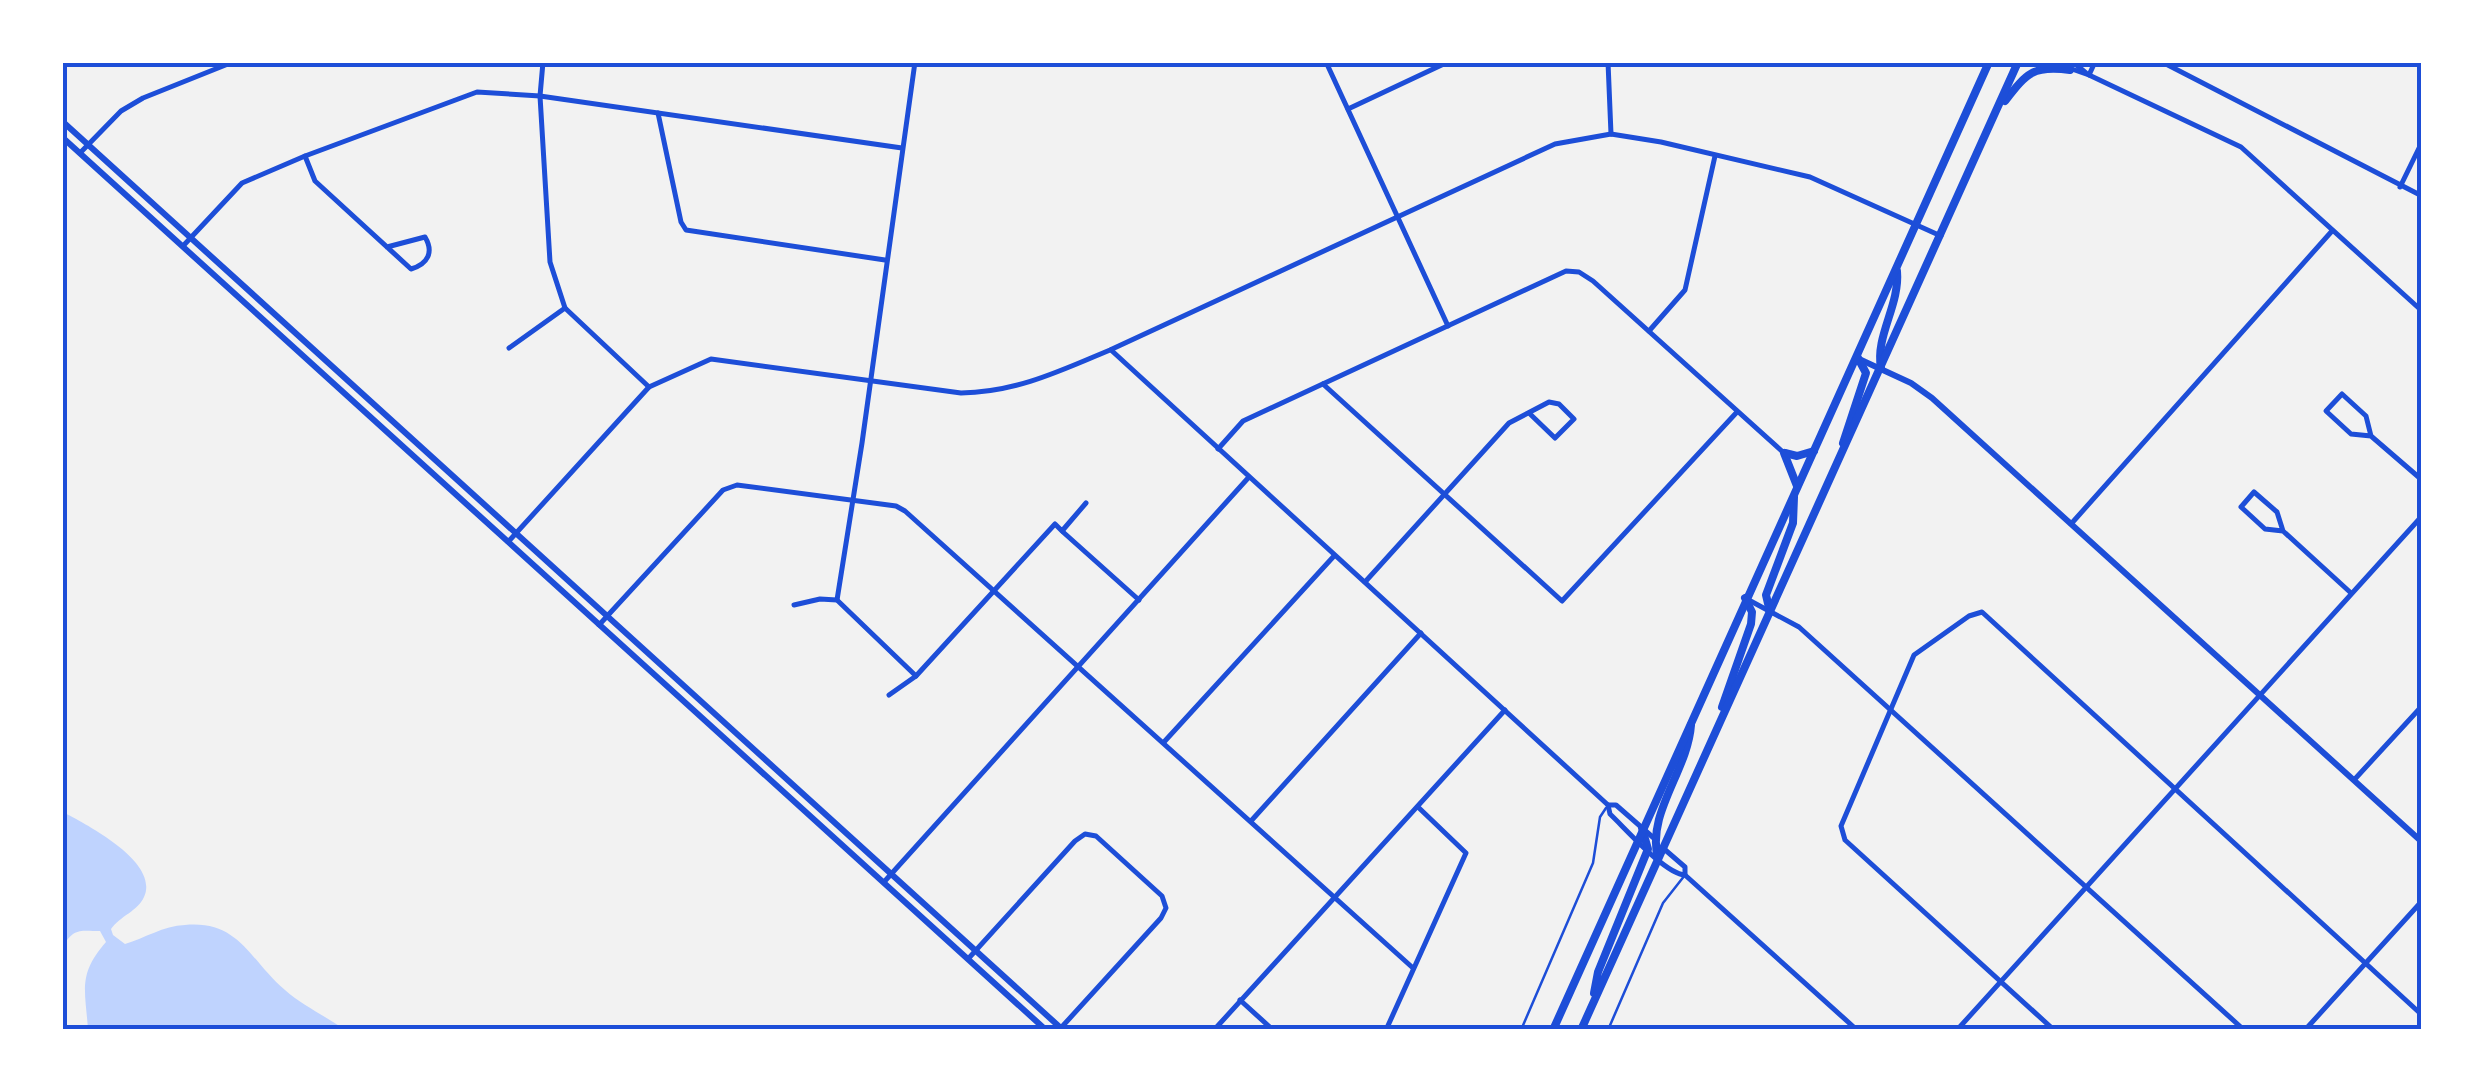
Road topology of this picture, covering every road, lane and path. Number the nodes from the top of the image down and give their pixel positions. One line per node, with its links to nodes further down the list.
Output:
1 (233, 62): 22 (street)
2 (543, 62): 14 (street)
3 (915, 62): 23 (street)
4 (1326, 62): 15 (street)
5 (1448, 62): 15 (street)
6 (1608, 62): 19 (street)
7 (1989, 62): 30 (main road)
8 (2018, 62): 17 (main road)
9 (2052, 62): 12 (street)
10 (2095, 62): 13 (street)
11 (2162, 62): 27 (street)
12 (2072, 66): 13 (street); 17 (main road)
13 (2089, 75): 31 (street)
14 (540, 96): 16 (street); 25 (street); 38 (street)
15 (1348, 109): 29 (street)
16 (658, 113): 23 (street); 36 (street)
17 (1996, 113): 32 (main road)
18 (62, 121): 22 (main road)
19 (1611, 134): 26 (street); 29 (street)
20 (62, 137): 24 (main road)
21 (2422, 142): 27 (street)
22 (88, 144): 24 (street); 33 (main road)
23 (902, 148): 36 (street)
24 (80, 153): 34 (main road)
25 (305, 156): 33 (street); 35 (street)
26 (1715, 156): 30 (street); 41 (street)
27 (2400, 187): 28 (street)
28 (2422, 196)
29 (1396, 216): 40 (street); 43 (street)
30 (1917, 225): 32 (street); 37 (main road)
31 (2332, 231): 39 (street); 63 (street)
32 (1940, 236): 45 (main road)
33 (190, 238): 34 (street); 66 (main road)
34 (183, 246): 67 (main road)
35 (387, 247): 35 (street)
36 (885, 260): 46 (street)
37 (1896, 270): 44 (main road); 45 (main road)
38 (565, 308): 42 (street); 48 (street)
39 (2422, 311)
40 (1448, 326): 41 (street); 47 (street)
41 (1649, 331): 49 (street)
42 (509, 348)
43 (1110, 350): 46 (street); 52 (street)
44 (1858, 358): 45 (main road); 53 (main road); 55 (main road)
45 (1881, 368): 55 (main road); 63 (main road)
46 (871, 379): 48 (street); 60 (street)
47 (1323, 384): 52 (street); 59 (street)
48 (649, 386): 66 (street)
49 (1737, 412): 54 (street); 59 (street)
50 (1529, 413): 50 (street); 59 (street)
51 (2371, 436): 51 (street); 57 (street)
52 (1218, 448): 56 (street)
53 (1814, 451): 54 (main road); 58 (main road)
54 (1784, 453): 58 (main road)
55 (1842, 454): 76 (main road)
56 (1249, 478): 68 (street); 74 (street)
57 (2422, 480)
58 (1796, 490): 72 (main road); 76 (main road)
59 (1444, 494): 69 (street)
60 (854, 501): 70 (street); 73 (street); 77 (street)
61 (1086, 503): 64 (street)
62 (2422, 516): 71 (street)
63 (2071, 524): 83 (main road)
64 (1062, 530): 70 (street); 74 (street)
65 (2282, 531): 65 (street); 71 (street)
66 (516, 534): 67 (street); 77 (main road)
67 (508, 542): 78 (main road)
68 (1335, 554): 69 (street); 89 (street)
69 (1365, 582): 79 (street)
70 (995, 590): 80 (street); 81 (street)
71 (2351, 593): 83 (street)
72 (1745, 598): 76 (street); 87 (main road); 88 (main road)
73 (836, 600): 75 (street); 81 (street)
74 (1139, 600): 80 (street)
75 (794, 605)
76 (1770, 612): 86 (street); 88 (main road)
77 (607, 616): 78 (street); 102 (main road)
78 (599, 625): 104 (main road)
79 (1421, 633): 85 (street); 94 (street)
80 (1080, 665): 89 (street); 102 (street)
81 (916, 676): 82 (street)
82 (889, 695)
83 (2260, 695): 90 (main road); 91 (street)
84 (2422, 706): 90 (street)
85 (1506, 710): 92 (street); 93 (street)
86 (1890, 710): 91 (street); 105 (street); 112 (street)
87 (1692, 719): 95 (main road); 96 (main road)
88 (1716, 728): 99 (main road)
89 (1164, 742): 94 (street)
90 (2354, 780): 98 (main road)
91 (2174, 791): 105 (street); 110 (street)
92 (1608, 804): 95 (street); 97 (street); 121 (lane)
93 (1418, 807): 106 (street); 111 (street)
94 (1251, 821): 106 (street)
95 (1642, 828): 96 (street); 97 (main road); 100 (main road)
96 (1652, 838): 99 (street); 101 (main road)
97 (1637, 839): 100 (street); 122 (main road)
98 (2422, 842)
99 (1662, 847): 101 (main road); 103 (street)
100 (1648, 849): 101 (street); 114 (main road)
101 (1658, 858): 103 (street); 114 (main road)
102 (892, 873): 104 (street); 108 (main road)
103 (1685, 876): 124 (lane); 125 (street)
104 (884, 882): 109 (main road)
105 (2086, 886): 112 (street); 128 (street)
106 (1335, 896): 111 (street); 113 (street)
107 (2422, 901): 110 (street)
108 (976, 952): 109 (street); 116 (main road); 116 (street)
109 (968, 960): 117 (main road)
110 (2364, 963): 115 (street); 129 (street)
111 (1413, 968): 120 (street)
112 (2001, 981): 126 (street); 127 (street)
113 (1240, 1000): 118 (street); 119 (street)
114 (1591, 1008): 123 (main road)
115 (2422, 1015)
116 (1061, 1029)
117 (1046, 1030)
118 (1214, 1030)
119 (1272, 1030)
120 (1386, 1030)
121 (1521, 1030)
122 (1553, 1030)
123 (1581, 1030)
124 (1608, 1030)
125 (1857, 1030)
126 (1957, 1030)
127 (2054, 1030)
128 (2244, 1030)
129 (2304, 1030)

